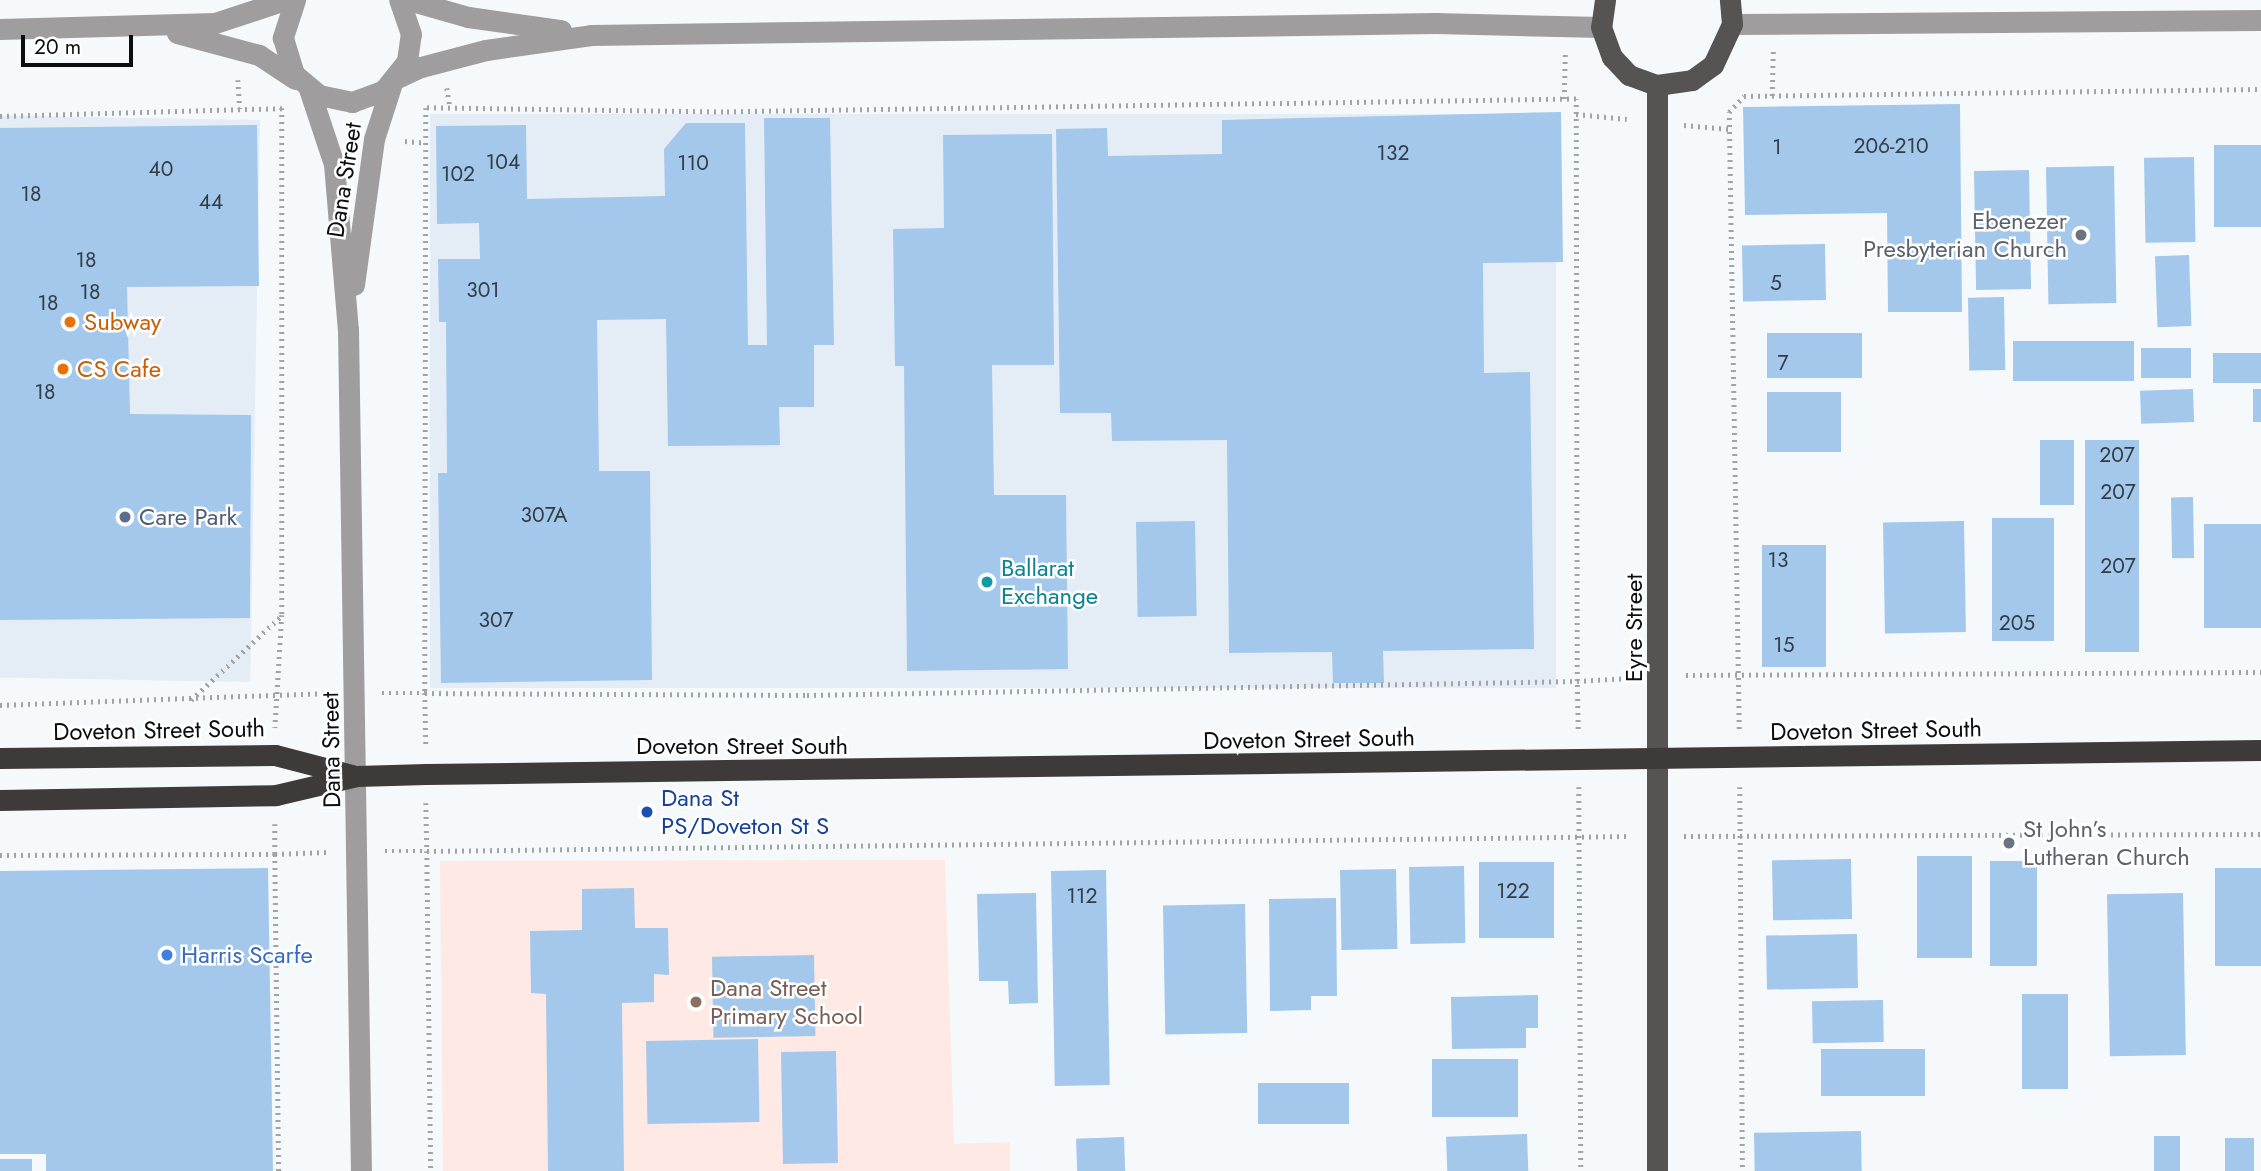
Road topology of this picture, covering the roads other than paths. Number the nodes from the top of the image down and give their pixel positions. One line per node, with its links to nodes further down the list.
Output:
1 (285, 0): 9 (street)
2 (295, 0): 15 (street, Dana Street)
3 (399, 0): 13 (street, Dana Street)
4 (408, 0): 12 (street)
5 (1605, 0): 10 (main road)
6 (1730, 0): 8 (main road)
7 (2261, 20): 8 (street)
8 (1732, 24): 14 (main road)
9 (143, 26): 11 (street); 15 (street)
10 (1601, 27): 12 (street); 14 (main road)
11 (0, 29)
12 (591, 35): 13 (street)
13 (395, 81): 15 (street); 16 (street, Dana Street)
14 (1657, 85): 19 (main road, Eyre Street)
15 (306, 87): 16 (street, Dana Street)
16 (348, 328): 20 (street, Dana Street)
17 (2261, 750): 19 (highway, Doveton Street South)
18 (0, 758): 20 (highway, Doveton Street South)
19 (1660, 761): 20 (highway, Doveton Street South); 23 (main road, Eyre Street)
20 (357, 776): 21 (highway, Doveton Street South); 22 (street, Dana Street)
21 (0, 800)
22 (361, 1171)
23 (1657, 1171)

